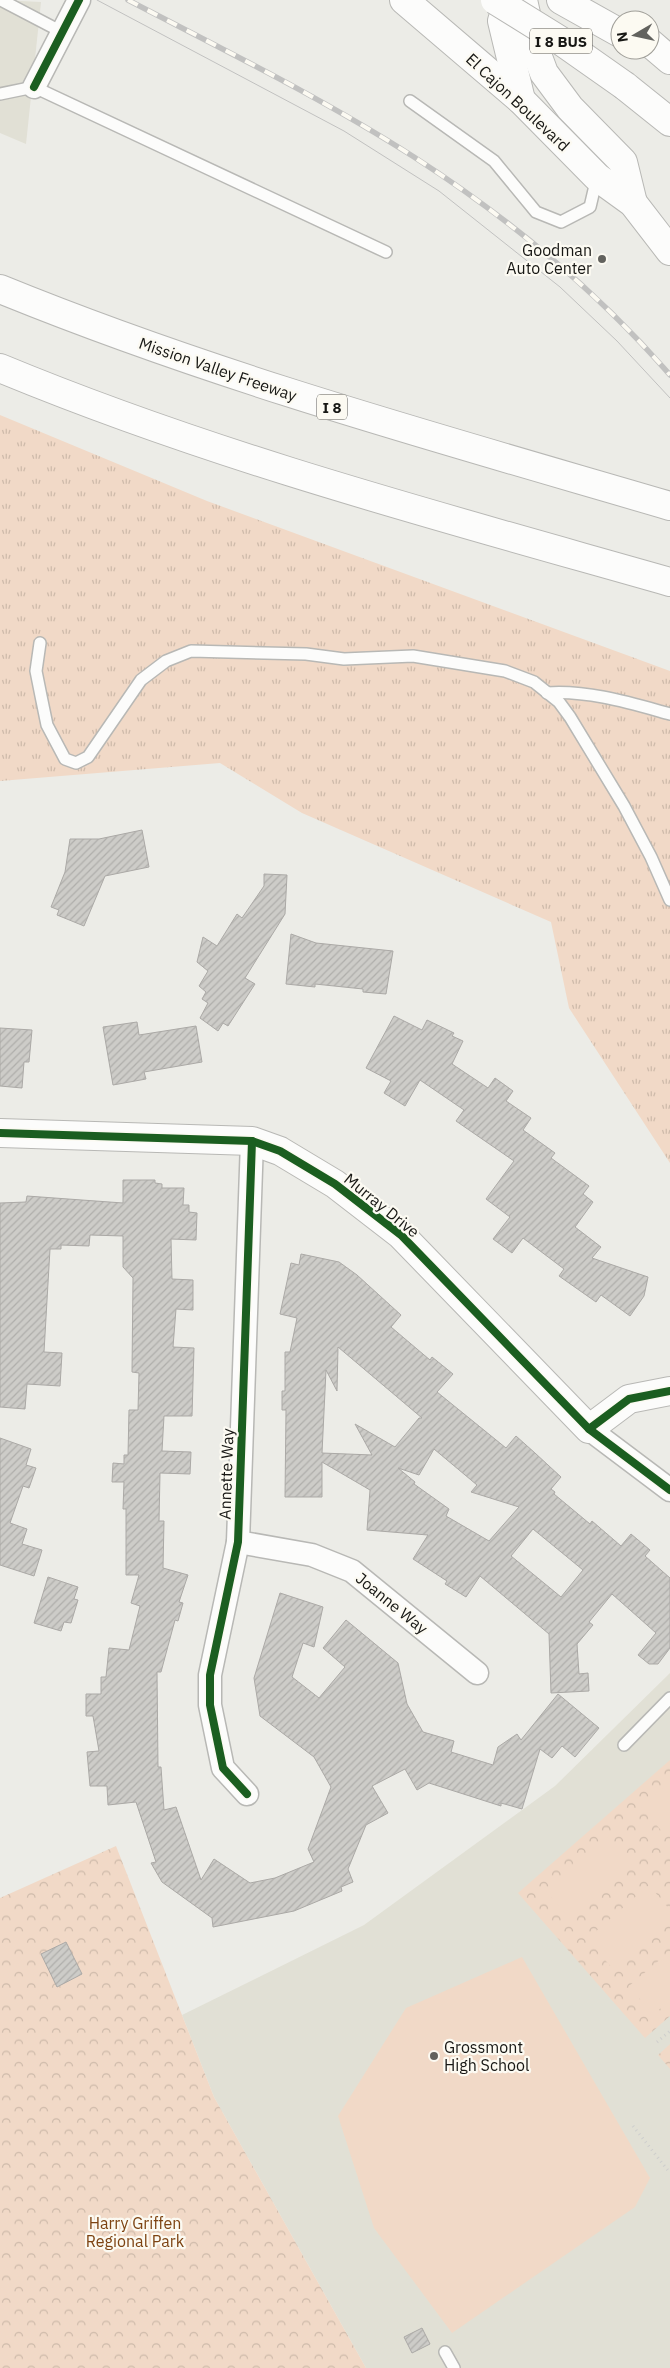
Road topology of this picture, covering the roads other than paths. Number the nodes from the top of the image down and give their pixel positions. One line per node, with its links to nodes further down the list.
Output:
1 (1, 0): 11 (lane)
2 (79, 0): 11 (street)
3 (404, 0): 16 (main road, El Cajon Boulevard)
4 (495, 0): 18 (main road, I 8 BUS, bridge)
5 (509, 0): 16 (main road)
6 (523, 0): 20 (main road, El Cajon Boulevard)
7 (561, 0): 10 (main road)
8 (601, 0): 9 (main road)
9 (612, 10)
10 (610, 27)
11 (62, 32): 14 (street)
12 (660, 52): 13 (main road)
13 (670, 60)
14 (34, 86): 15 (lane); 22 (lane)
15 (0, 94)
16 (521, 100): 19 (main road, El Cajon Boulevard)
17 (410, 101): 19 (lane)
18 (670, 122)
19 (597, 177): 20 (main road, El Cajon Boulevard)
20 (633, 203): 21 (main road, El Cajon Boulevard)
21 (670, 251)
22 (386, 252)
23 (0, 289): 25 (main road, Mission Valley Freeway / I 8)
24 (0, 368): 26 (main road)
25 (670, 506)
26 (670, 582)
27 (40, 643): 28 (lane)
28 (547, 693): 29 (lane); 30 (lane)
29 (670, 714)
30 (670, 900)
31 (0, 1133): 32 (main road, Murray Drive)
32 (252, 1141): 34 (main road, Murray Drive); 36 (street, Annette Way)
33 (670, 1391): 34 (main road)
34 (589, 1429): 35 (street)
35 (670, 1490)
36 (238, 1542): 37 (street, Joanne Way); 40 (street, Annette Way)
37 (476, 1673)
38 (670, 1698): 39 (lane)
39 (624, 1745)
40 (247, 1794)
41 (445, 2352): 42 (lane)
42 (454, 2368)

